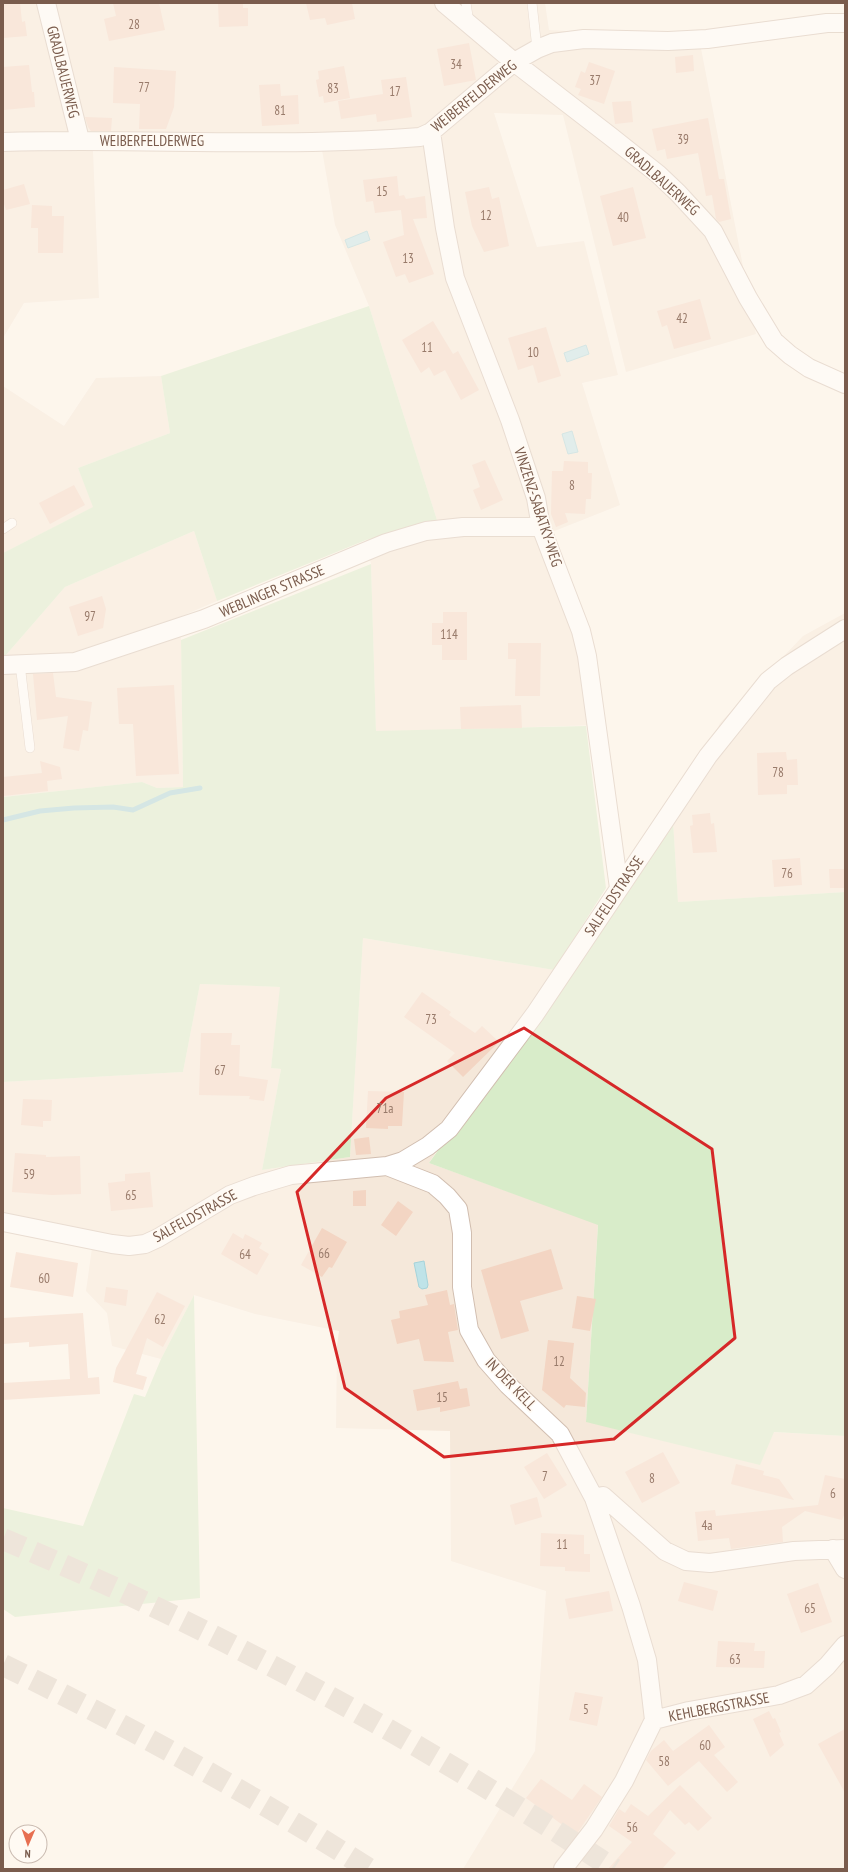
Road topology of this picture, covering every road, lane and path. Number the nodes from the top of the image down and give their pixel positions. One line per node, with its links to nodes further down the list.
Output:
1 (46, 3): 10 (street, GRADLBAUERWEG)
2 (444, 3): 6 (street, GRADLBAUERWEG)
3 (466, 3): 6 (lane)
4 (532, 3): 7 (lane)
5 (845, 23): 7 (street, WEIBERFELDERWEG)
6 (469, 24): 8 (street, GRADLBAUERWEG)
7 (537, 48): 8 (street, WEIBERFELDERWEG)
8 (514, 62): 9 (street, WEIBERFELDERWEG); 12 (street, GRADLBAUERWEG)
9 (431, 132): 10 (street, WEIBERFELDERWEG); 14 (street, VINZENZ-SABATKY-WEG)
10 (80, 140): 11 (street, WEIBERFELDERWEG)
11 (3, 142)
12 (845, 384)
13 (12, 523): 15 (lane)
14 (541, 527): 17 (street, WEBLINGER STRASSE); 19 (street, VINZENZ-SABATKY-WEG)
15 (3, 529)
16 (845, 629): 19 (street, SALFELDSTRASSE)
17 (11, 664): 18 (lane)
18 (30, 748)
19 (619, 888): 20 (street, SALFELDSTRASSE)
20 (387, 1166): 21 (street, SALFELDSTRASSE); 22 (street, SALFELDSTRASSE)
21 (458, 1209): 23 (street, IN DER KELL)
22 (3, 1222)
23 (594, 1498): 24 (street); 27 (street, IN DER KELL)
24 (839, 1549): 25 (street)
25 (845, 1569)
26 (845, 1645): 27 (street, KEHLBERGSTRASSE)
27 (654, 1720): 28 (street, KEHLBERGSTRASSE)
28 (563, 1869)

